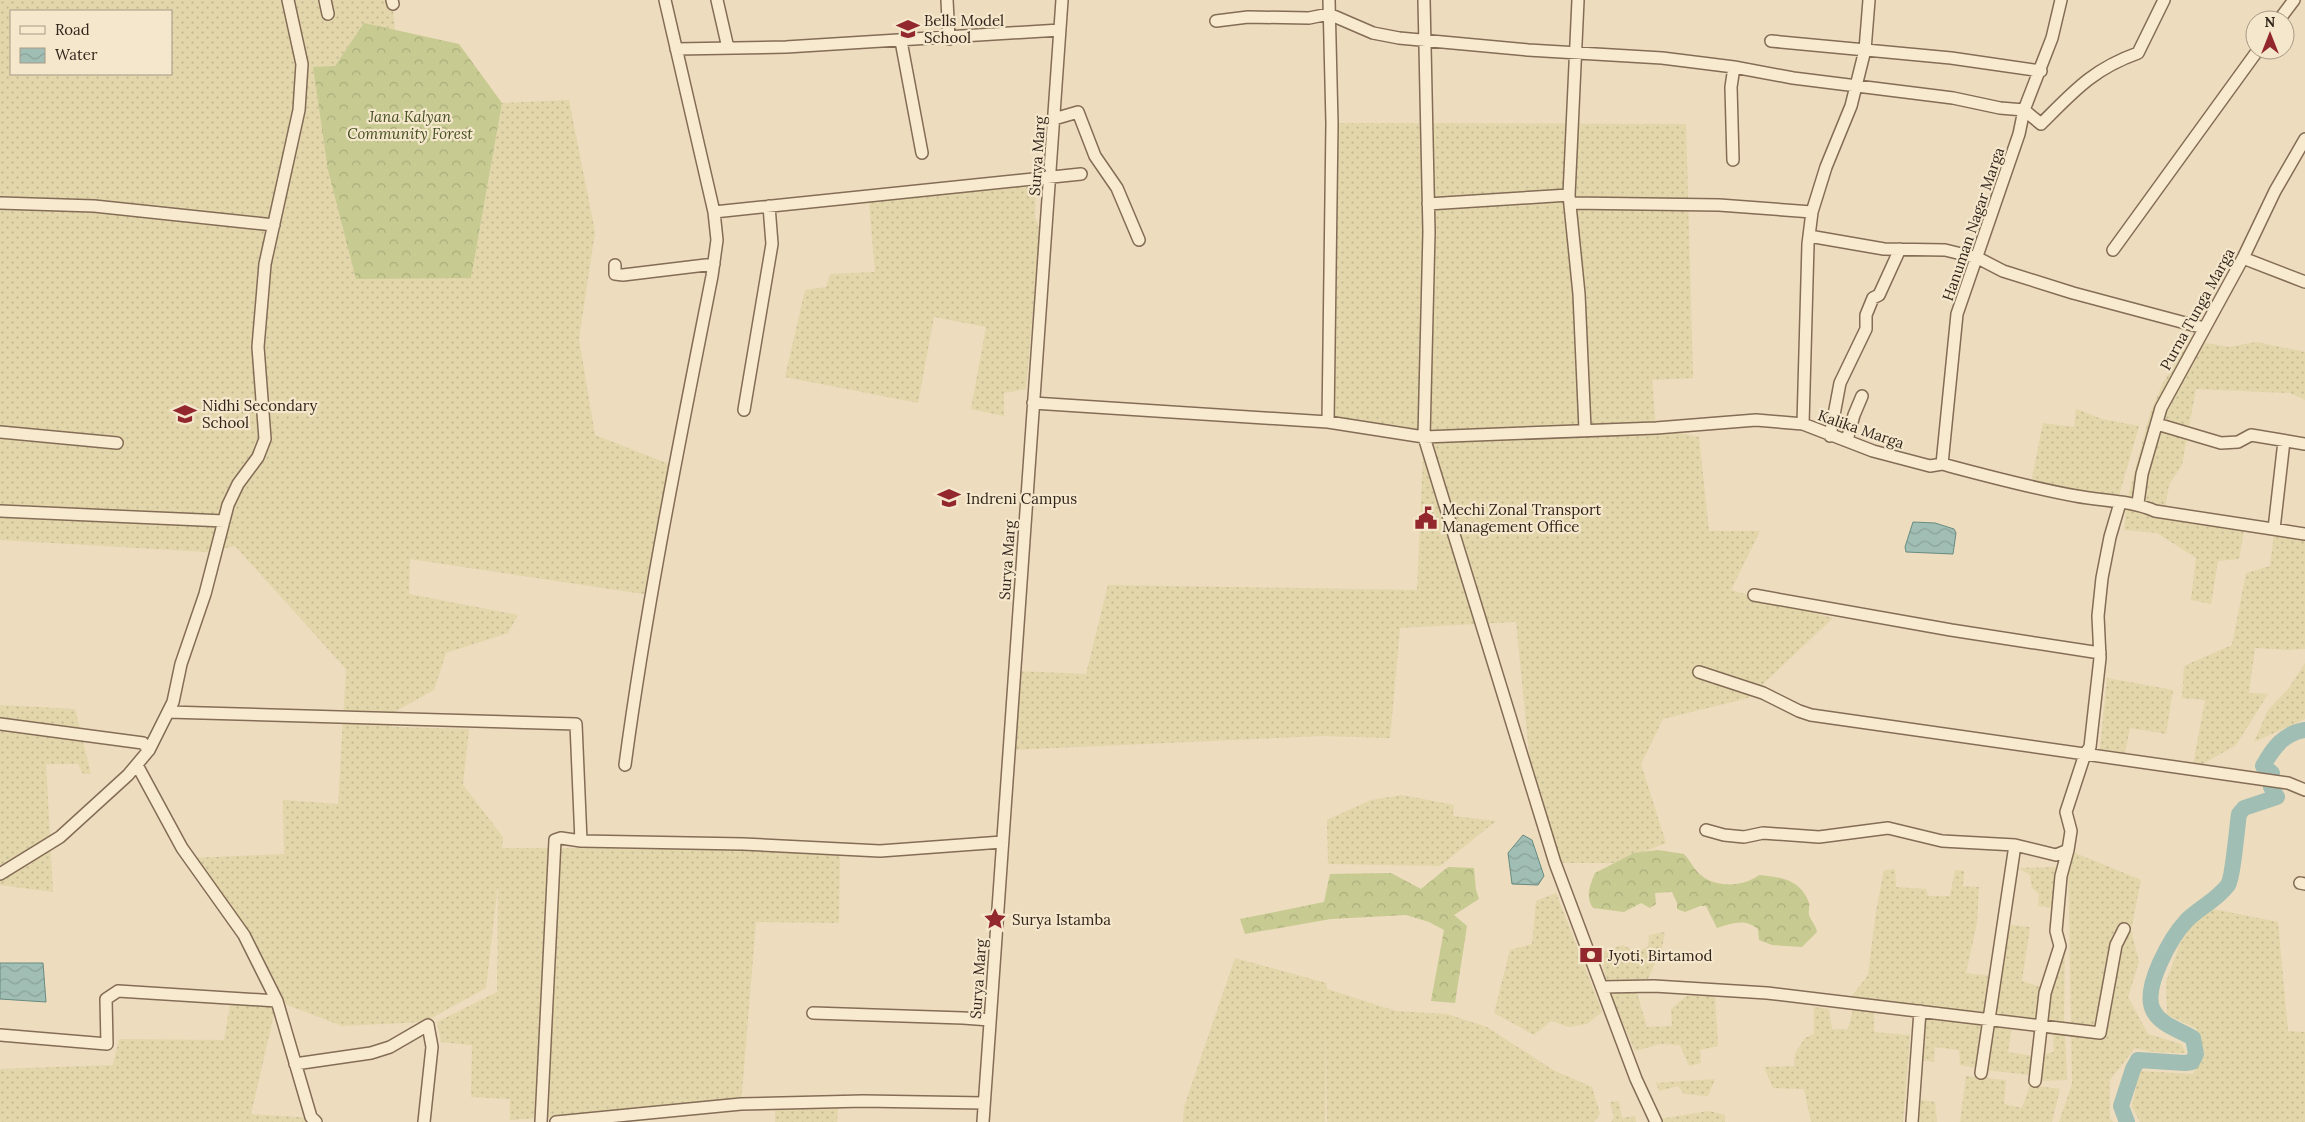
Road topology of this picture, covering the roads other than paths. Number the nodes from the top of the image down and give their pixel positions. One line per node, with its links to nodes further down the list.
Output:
1 (288, 0): 44 (street)
2 (325, 0): 15 (street)
3 (665, 0): 24 (street)
4 (717, 0): 23 (street)
5 (948, 0): 19 (street)
6 (1062, 0): 18 (street, Surya Marg)
7 (1329, 0): 16 (street)
8 (1424, 0): 20 (street)
9 (1578, 0): 26 (street)
10 (1869, 0): 25 (street, Kalika Marga)
11 (2061, 0): 29 (street, Hanuman Nagar Marga)
12 (2164, 0): 31 (street)
13 (2294, 1): 14 (street)
14 (2305, 3)
15 (328, 14)
16 (1329, 14): 17 (street); 20 (street); 58 (street)
17 (1216, 21)
18 (1060, 30): 19 (street); 32 (street, Surya Marg)
19 (949, 39): 21 (street)
20 (1425, 40): 26 (street); 40 (street)
21 (901, 41): 23 (street); 34 (street)
22 (1770, 41): 25 (street)
23 (728, 48): 24 (street)
24 (676, 49): 42 (street)
25 (1865, 50): 29 (street); 30 (street, Kalika Marga)
26 (1575, 53): 28 (street); 38 (street)
27 (2251, 60): 48 (street)
28 (1734, 67): 30 (street); 35 (street)
29 (2041, 71): 31 (street, Hanuman Nagar Marga)
30 (1856, 85): 31 (street); 43 (street, Kalika Marga)
31 (2024, 110): 49 (street, Hanuman Nagar Marga)
32 (1054, 119): 37 (street, Surya Marg); 46 (street)
33 (2305, 139): 50 (street, Purna Tunga Marga)
34 (922, 154)
35 (1733, 160)
36 (1081, 174): 37 (street)
37 (1051, 176): 41 (street); 56 (street, Surya Marg)
38 (1570, 199): 40 (street); 43 (street); 61 (street)
39 (0, 203): 44 (street)
40 (1428, 204): 64 (street)
41 (769, 206): 42 (street); 57 (street)
42 (714, 212): 51 (street)
43 (1812, 212): 45 (street, Kalika Marga)
44 (274, 225): 73 (street)
45 (1809, 236): 47 (street); 59 (street, Kalika Marga)
46 (1139, 240)
47 (1900, 249): 49 (street); 63 (street)
48 (2113, 250)
49 (1978, 258): 54 (street); 69 (street, Hanuman Nagar Marga)
50 (2243, 258): 53 (street); 54 (street, Purna Tunga Marga)
51 (714, 264): 52 (street); 84 (street)
52 (615, 265)
53 (2305, 282)
54 (2204, 328): 60 (street, Purna Tunga Marga)
55 (1862, 396): 65 (street)
56 (1033, 403): 58 (street); 88 (street, Surya Marg)
57 (744, 410)
58 (1328, 422): 64 (street)
59 (1803, 424): 61 (street); 63 (street, Kalika Marga)
60 (2157, 424): 66 (street); 71 (street, Purna Tunga Marga)
61 (1585, 429): 64 (street)
62 (0, 432): 67 (street)
63 (1830, 436): 65 (street, Kalika Marga)
64 (1424, 437): 93 (street)
65 (1847, 440): 69 (street, Kalika Marga)
66 (2284, 441): 68 (street); 74 (street)
67 (117, 444)
68 (2305, 444)
69 (1942, 464): 70 (street, Kalika Marga)
70 (2120, 503): 71 (street, Kalika Marga); 77 (street)
71 (2138, 503): 74 (street, Kalika Marga)
72 (0, 511): 73 (street)
73 (224, 521): 79 (street)
74 (2274, 529): 75 (street, Kalika Marga)
75 (2305, 534)
76 (1754, 595): 77 (street)
77 (2100, 652): 82 (street)
78 (1699, 672): 82 (street)
79 (168, 712): 81 (street); 87 (street)
80 (0, 724): 81 (street)
81 (150, 750): 83 (street)
82 (2085, 754): 85 (street); 90 (street)
83 (137, 765): 91 (street); 94 (street)
84 (625, 765)
85 (2305, 790)
86 (1706, 830): 89 (street)
87 (581, 841): 88 (street); 107 (street)
88 (1002, 842): 97 (street, Surya Marg)
89 (2015, 845): 90 (street); 98 (street)
90 (2068, 850): 99 (street)
91 (0, 874)
92 (2124, 929): 99 (street)
93 (1602, 988): 95 (street); 110 (street)
94 (277, 1001): 100 (street); 101 (street)
95 (1920, 1011): 98 (street); 111 (street)
96 (813, 1013): 97 (street)
97 (990, 1020): 104 (street, Surya Marg)
98 (1989, 1020): 99 (street); 102 (street)
99 (2040, 1025): 103 (street)
100 (0, 1035)
101 (295, 1064): 105 (street); 106 (street)
102 (1981, 1074)
103 (2035, 1081)
104 (984, 1103): 108 (street); 109 (street, Surya Marg)
105 (316, 1122)
106 (424, 1122)
107 (540, 1122)
108 (556, 1122)
109 (983, 1122)
110 (1656, 1122)
111 (1912, 1122)

